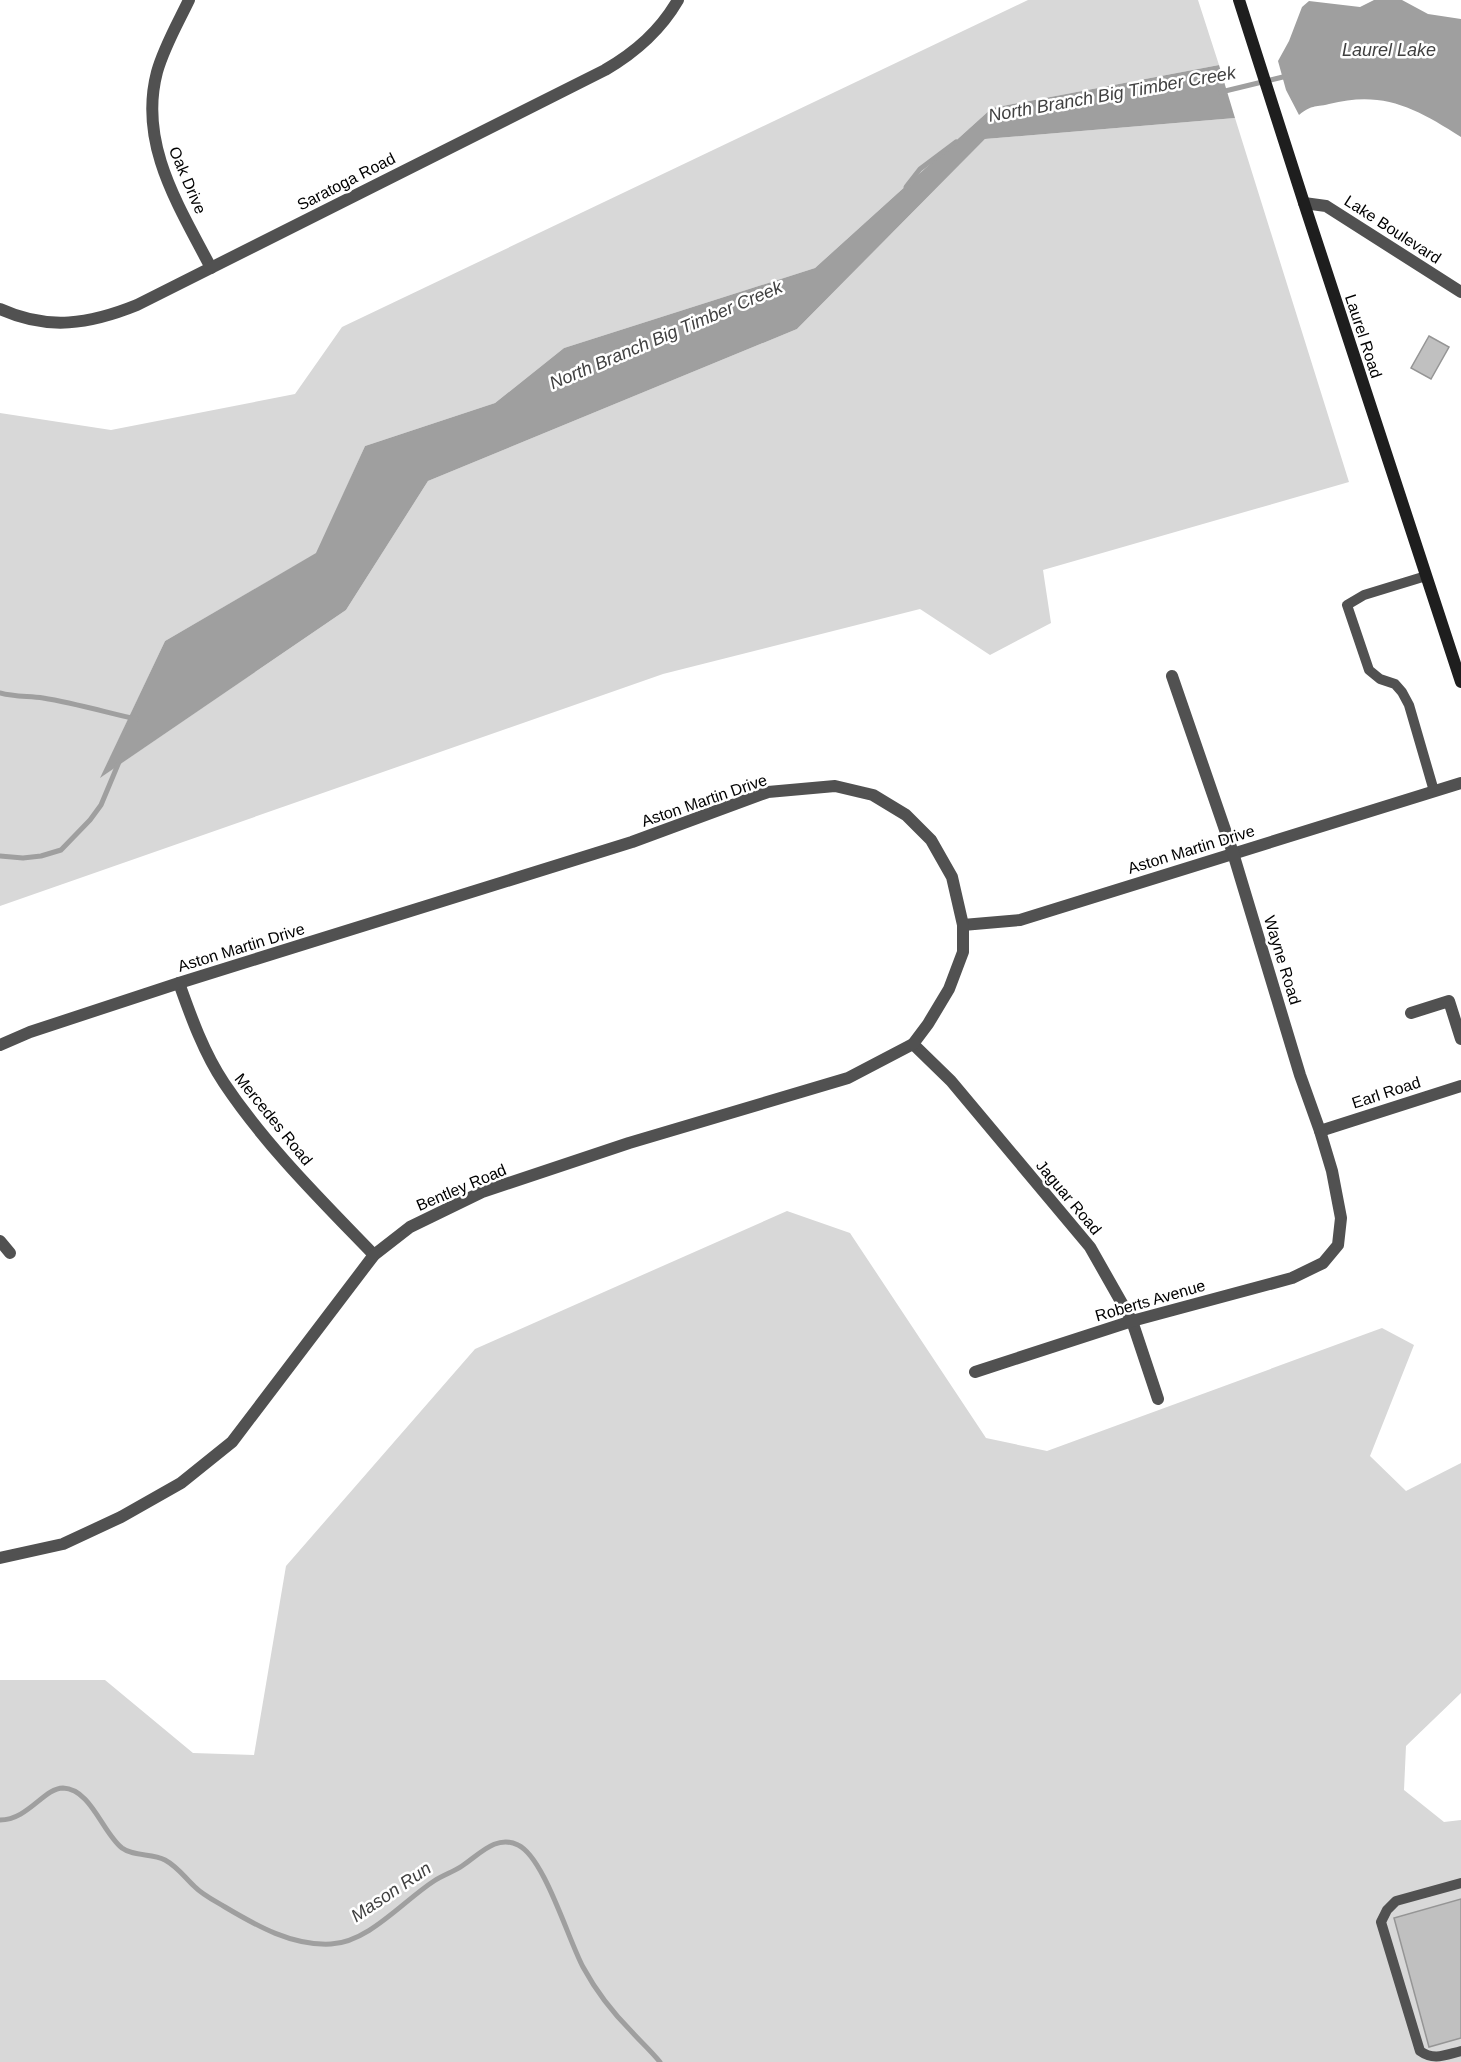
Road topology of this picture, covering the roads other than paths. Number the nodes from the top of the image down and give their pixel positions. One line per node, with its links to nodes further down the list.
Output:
1 (189, 0): 5 (street, Oak Drive)
2 (678, 0): 5 (street, Saratoga Road)
3 (1239, 0): 4 (main road, Laurel Road)
4 (1304, 204): 6 (street, Lake Boulevard); 8 (main road, Laurel Road)
5 (211, 268): 7 (street, Saratoga Road)
6 (1461, 292)
7 (0, 309)
8 (1426, 576): 10 (main road, Laurel Road); 12 (lane)
9 (1172, 676): 13 (street, Wayne Road)
10 (1461, 682)
11 (1461, 783): 12 (street, Aston Martin Drive)
12 (1434, 791): 13 (street, Aston Martin Drive)
13 (1233, 854): 14 (street, Aston Martin Drive); 21 (street, Wayne Road)
14 (963, 925): 15 (street, Aston Martin Drive); 18 (street, Bentley Road)
15 (179, 983): 19 (street, Aston Martin Drive); 25 (street, Mercedes Road)
16 (1411, 1013): 17 (street)
17 (1461, 1039)
18 (913, 1044): 25 (street, Bentley Road); 26 (street, Jaguar Road)
19 (0, 1045)
20 (1461, 1086): 21 (street, Earl Road)
21 (1320, 1131): 24 (street, Wayne Road)
22 (0, 1241): 23 (street)
23 (10, 1253)
24 (1330, 1254): 26 (street, Roberts Avenue)
25 (374, 1255): 29 (street, Bentley Road)
26 (1132, 1321): 27 (street, Roberts Avenue); 28 (street, Jaguar Road)
27 (975, 1372)
28 (1158, 1399)
29 (0, 1558)
30 (1461, 1883): 31 (lane)
31 (1461, 2051)

